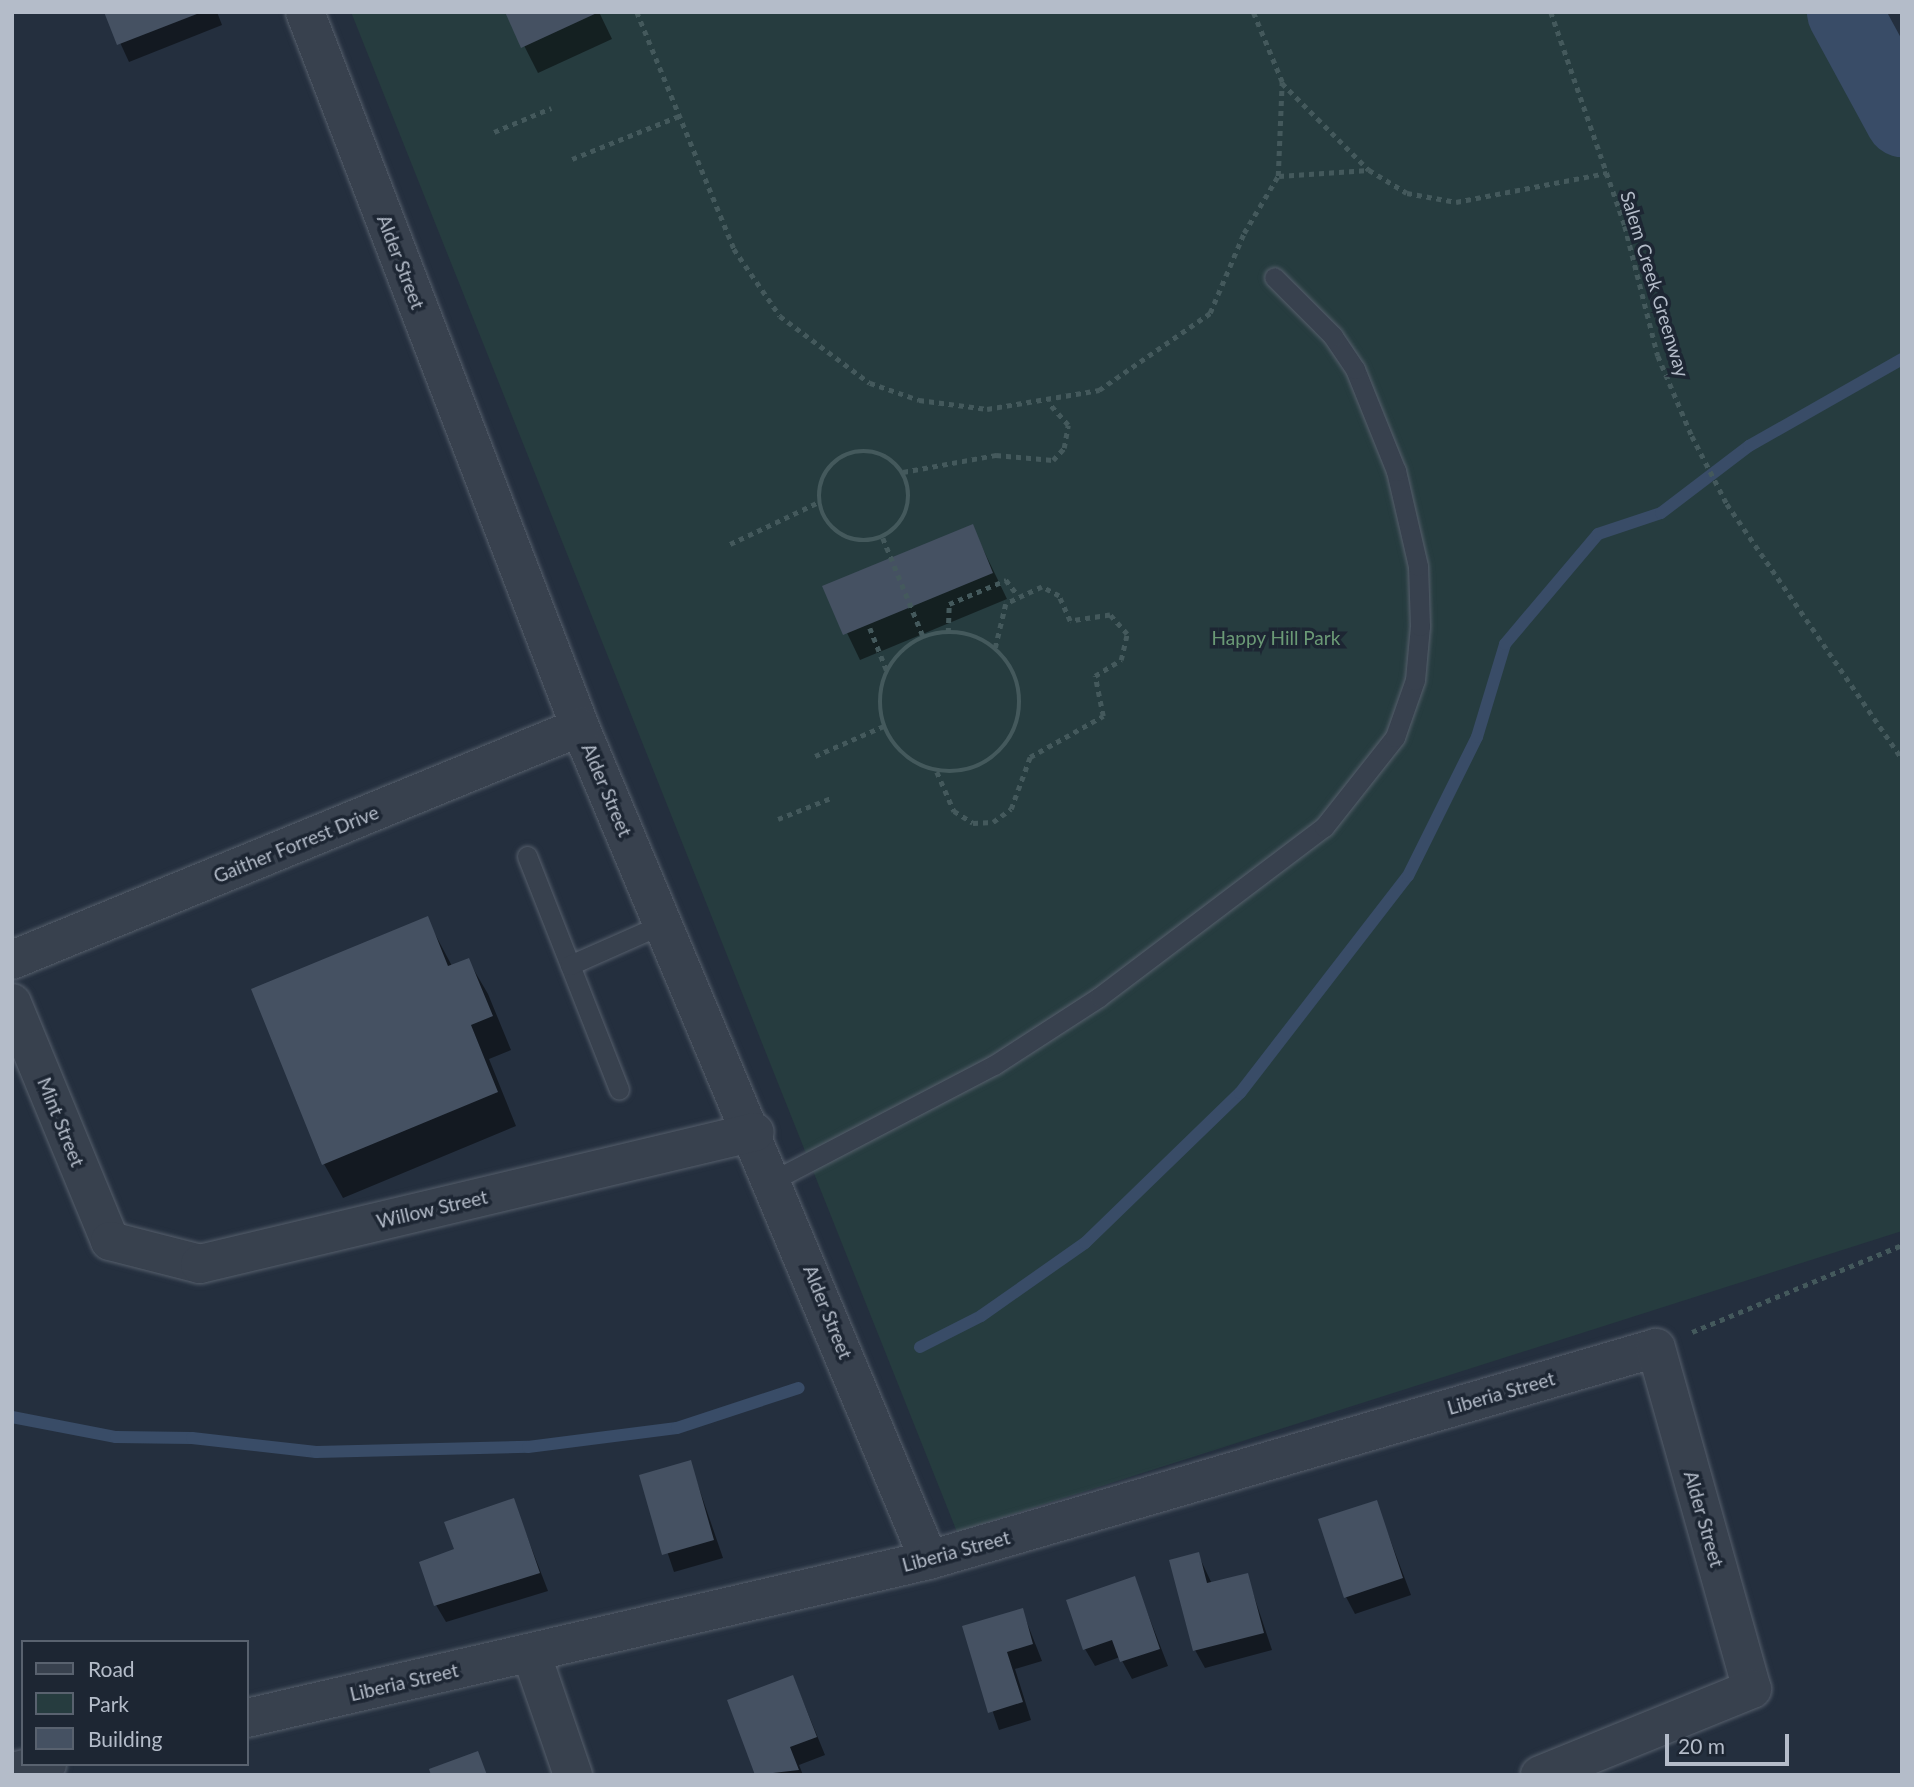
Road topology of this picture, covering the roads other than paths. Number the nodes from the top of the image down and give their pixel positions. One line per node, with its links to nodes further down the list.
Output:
1 (305, 12): 3 (street, Alder Street)
2 (1273, 277): 11 (lane)
3 (580, 727): 5 (street, Alder Street); 6 (street, Gaither Forrest Drive)
4 (527, 856): 7 (lane)
5 (665, 923): 7 (lane); 10 (street, Alder Street)
6 (12, 960)
7 (570, 965): 9 (lane)
8 (12, 1003): 12 (street, Mint Street)
9 (619, 1090)
10 (755, 1132): 11 (street, Alder Street); 12 (street, Willow Street)
11 (774, 1180): 14 (street, Alder Street)
12 (110, 1241)
13 (1656, 1348): 14 (street, Liberia Street); 20 (street, Alder Street)
14 (929, 1560): 15 (street, Liberia Street)
15 (531, 1653): 16 (street, Liberia Street); 19 (street)
16 (248, 1718)
17 (38, 1766): 18 (street)
18 (12, 1772)
19 (573, 1775)
20 (1540, 1775)

